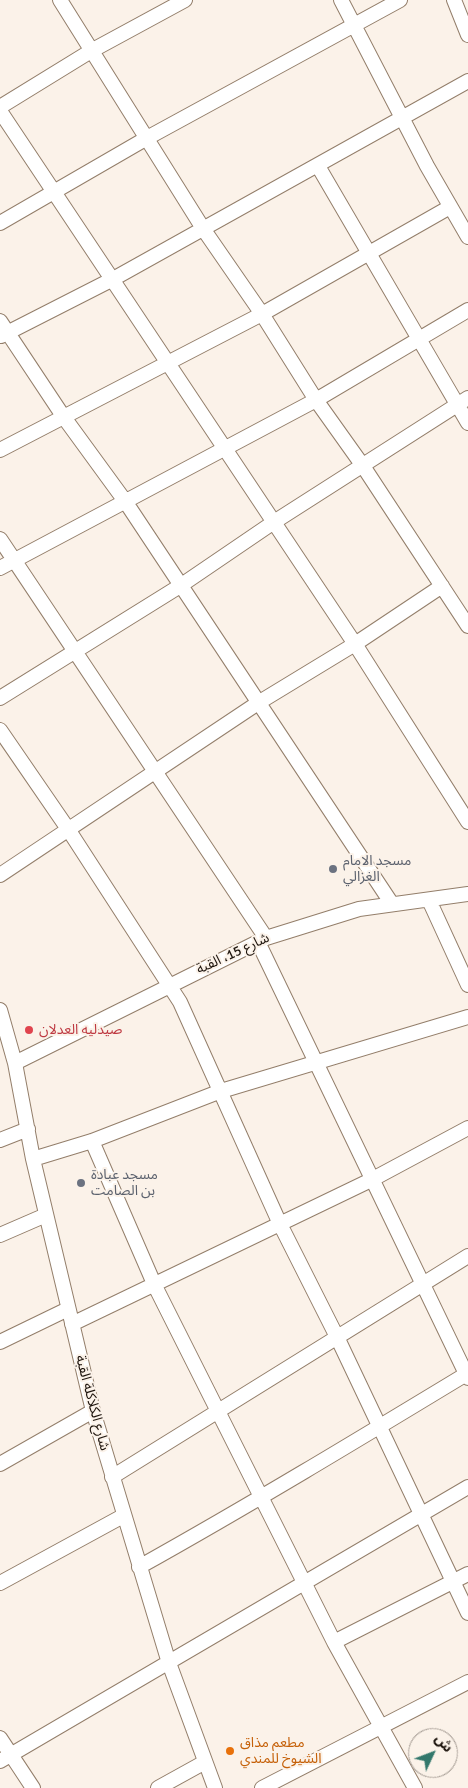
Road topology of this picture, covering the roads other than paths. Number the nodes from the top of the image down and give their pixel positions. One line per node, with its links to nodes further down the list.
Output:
1 (60, 0): 8 (street)
2 (185, 0): 8 (street)
3 (341, 0): 6 (street)
4 (400, 0): 6 (street)
5 (454, 0): 7 (street)
6 (354, 24): 12 (street); 13 (street)
7 (468, 35)
8 (91, 51): 10 (street); 13 (street)
9 (468, 81): 12 (street)
10 (0, 107)
11 (0, 111): 15 (street)
12 (404, 119): 14 (street); 16 (street)
13 (147, 138): 15 (street); 18 (street)
14 (318, 166): 18 (street); 20 (street)
15 (55, 193): 17 (street); 21 (street)
16 (450, 208): 19 (street); 20 (street)
17 (0, 223)
18 (204, 230): 21 (street); 23 (street)
19 (468, 237)
20 (368, 255): 23 (street); 25 (street)
21 (113, 279): 24 (street); 26 (street)
22 (468, 310): 25 (street)
23 (262, 314): 26 (street); 27 (street)
24 (3, 330): 29 (street)
25 (420, 340): 27 (street); 28 (street)
26 (168, 361): 29 (street); 31 (street)
27 (316, 400): 31 (street); 33 (street)
28 (463, 401): 30 (street); 33 (street)
29 (63, 416): 32 (street); 34 (street)
30 (468, 423)
31 (224, 448): 34 (street); 35 (street)
32 (0, 450)
33 (363, 466): 35 (street); 40 (street)
34 (125, 501): 37 (street); 39 (street)
35 (274, 522): 39 (street); 42 (street)
36 (0, 539): 37 (street)
37 (14, 561): 38 (street); 43 (street)
38 (0, 568)
39 (180, 586): 43 (street); 45 (street)
40 (442, 586): 41 (street); 42 (street)
41 (468, 626)
42 (355, 644): 45 (street); 48 (street)
43 (75, 650): 44 (street); 47 (street)
44 (0, 698)
45 (258, 703): 47 (street); 53 (street)
46 (0, 730): 49 (street)
47 (154, 771): 49 (street); 54 (street)
48 (468, 822)
49 (68, 829): 50 (street); 55 (street)
50 (0, 874)
51 (468, 894): 52 (street, شارع 15، القبة)
52 (429, 900): 53 (street, شارع 15، القبة); 56 (street)
53 (392, 904): 54 (street, شارع 15، القبة)
54 (262, 940): 55 (street, شارع 15، القبة); 61 (street)
55 (170, 984): 60 (street, شارع 15، القبة); 62 (street)
56 (468, 985)
57 (0, 1010): 59 (street, شارع الكلاكلة القبة)
58 (468, 1017): 61 (street)
59 (6, 1051): 60 (street, شارع الكلاكلة القبة)
60 (15, 1063): 64 (street, شارع الكلاكلة القبة)
61 (315, 1064): 62 (street); 68 (street)
62 (221, 1091): 66 (street); 70 (street)
63 (468, 1128): 68 (street)
64 (28, 1129): 65 (street); 67 (street, شارع الكلاكلة القبة)
65 (0, 1140)
66 (92, 1141): 67 (street); 73 (street)
67 (33, 1159): 69 (street, شارع الكلاكلة القبة)
68 (371, 1180): 70 (street); 74 (street)
69 (46, 1215): 71 (street); 75 (street, شارع الكلاكلة القبة)
70 (280, 1224): 73 (street); 77 (street)
71 (0, 1235)
72 (468, 1256): 74 (street)
73 (155, 1286): 76 (street); 80 (street)
74 (422, 1286): 77 (street); 79 (street)
75 (68, 1309): 76 (street, شارع الكلاكلة القبة); 78 (street)
76 (72, 1324): 81 (street, شارع الكلاكلة القبة)
77 (338, 1338): 80 (street); 82 (street)
78 (0, 1342)
79 (467, 1375): 82 (street)
80 (217, 1410): 84 (street); 86 (street)
81 (93, 1411): 83 (street); 84 (street, شارع الكلاكلة القبة)
82 (379, 1425): 86 (street); 87 (street)
83 (0, 1464)
84 (112, 1477): 88 (street, شارع الكلاكلة القبة)
85 (468, 1487): 87 (street)
86 (262, 1499): 89 (street); 93 (street)
87 (421, 1515): 91 (street); 93 (street)
88 (123, 1516): 89 (street, شارع الكلاكلة القبة); 92 (street)
89 (139, 1568): 96 (street, شارع الكلاكلة القبة)
90 (468, 1574): 91 (street)
91 (452, 1582): 94 (street); 95 (street)
92 (0, 1583)
93 (305, 1584): 95 (street); 96 (street)
94 (468, 1613)
95 (334, 1642): 98 (street)
96 (169, 1663): 100 (street); 101 (street, شارع الكلاكلة القبة)
97 (468, 1682): 98 (street)
98 (381, 1727): 105 (street); 106 (street)
99 (0, 1738): 100 (street)
100 (6, 1758): 102 (street)
101 (205, 1762): 103 (street); 104 (street, شارع الكلاكلة القبة)
102 (33, 1788)
103 (158, 1788)
104 (215, 1788)
105 (262, 1788)
106 (415, 1788)

